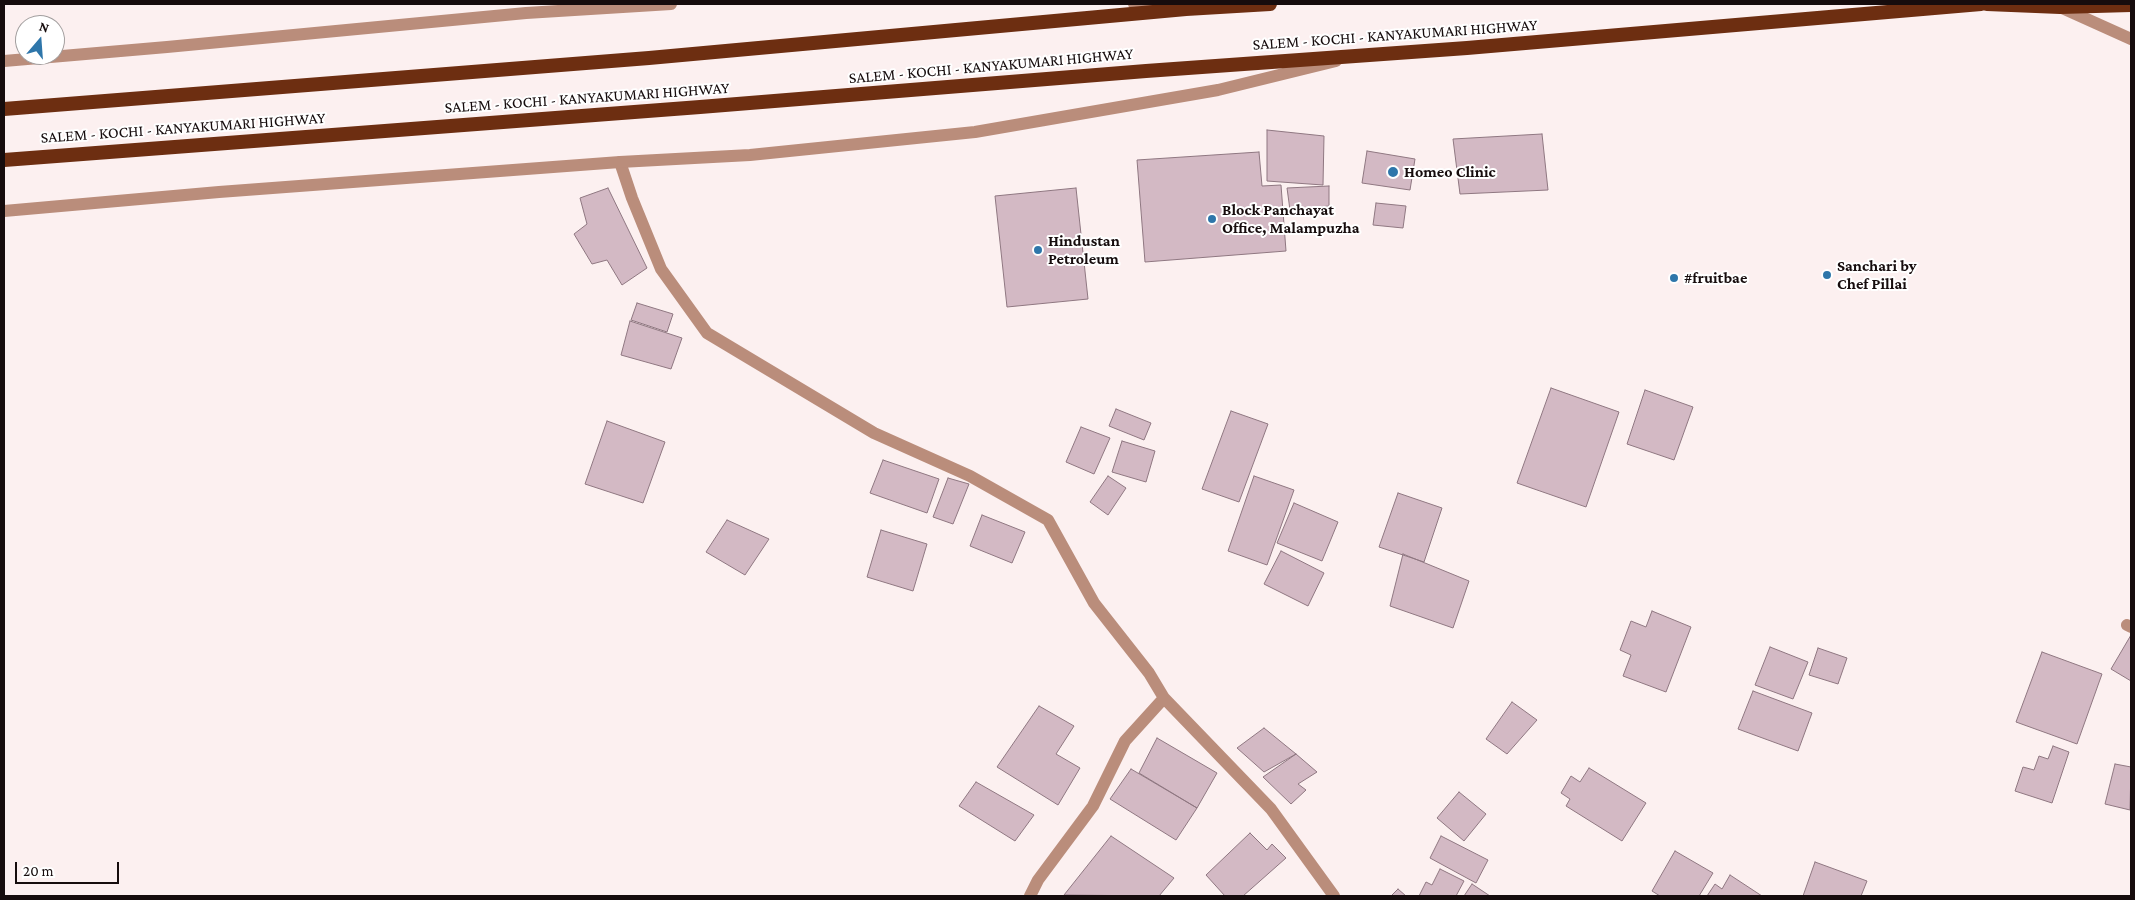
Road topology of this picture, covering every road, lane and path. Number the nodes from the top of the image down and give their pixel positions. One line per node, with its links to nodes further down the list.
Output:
1 (671, 4): 11 (street)
2 (1134, 4): 8 (street)
3 (1270, 4): 8 (highway, SALEM - KOCHI - KANYAKUMARI HIGHWAY)
4 (1981, 4): 10 (highway, SALEM - KOCHI - KANYAKUMARI HIGHWAY)
5 (1987, 4): 7 (highway)
6 (2131, 5): 7 (highway)
7 (2060, 7): 9 (street)
8 (1186, 9): 12 (highway, SALEM - KOCHI - KANYAKUMARI HIGHWAY)
9 (2131, 39)
10 (1361, 55): 13 (highway, SALEM - KOCHI - KANYAKUMARI HIGHWAY); 14 (street)
11 (4, 61)
12 (4, 108)
13 (4, 160)
14 (620, 162): 15 (street); 16 (street)
15 (4, 211)
16 (1164, 698): 17 (street); 18 (street)
17 (1030, 896)
18 (1334, 896)

